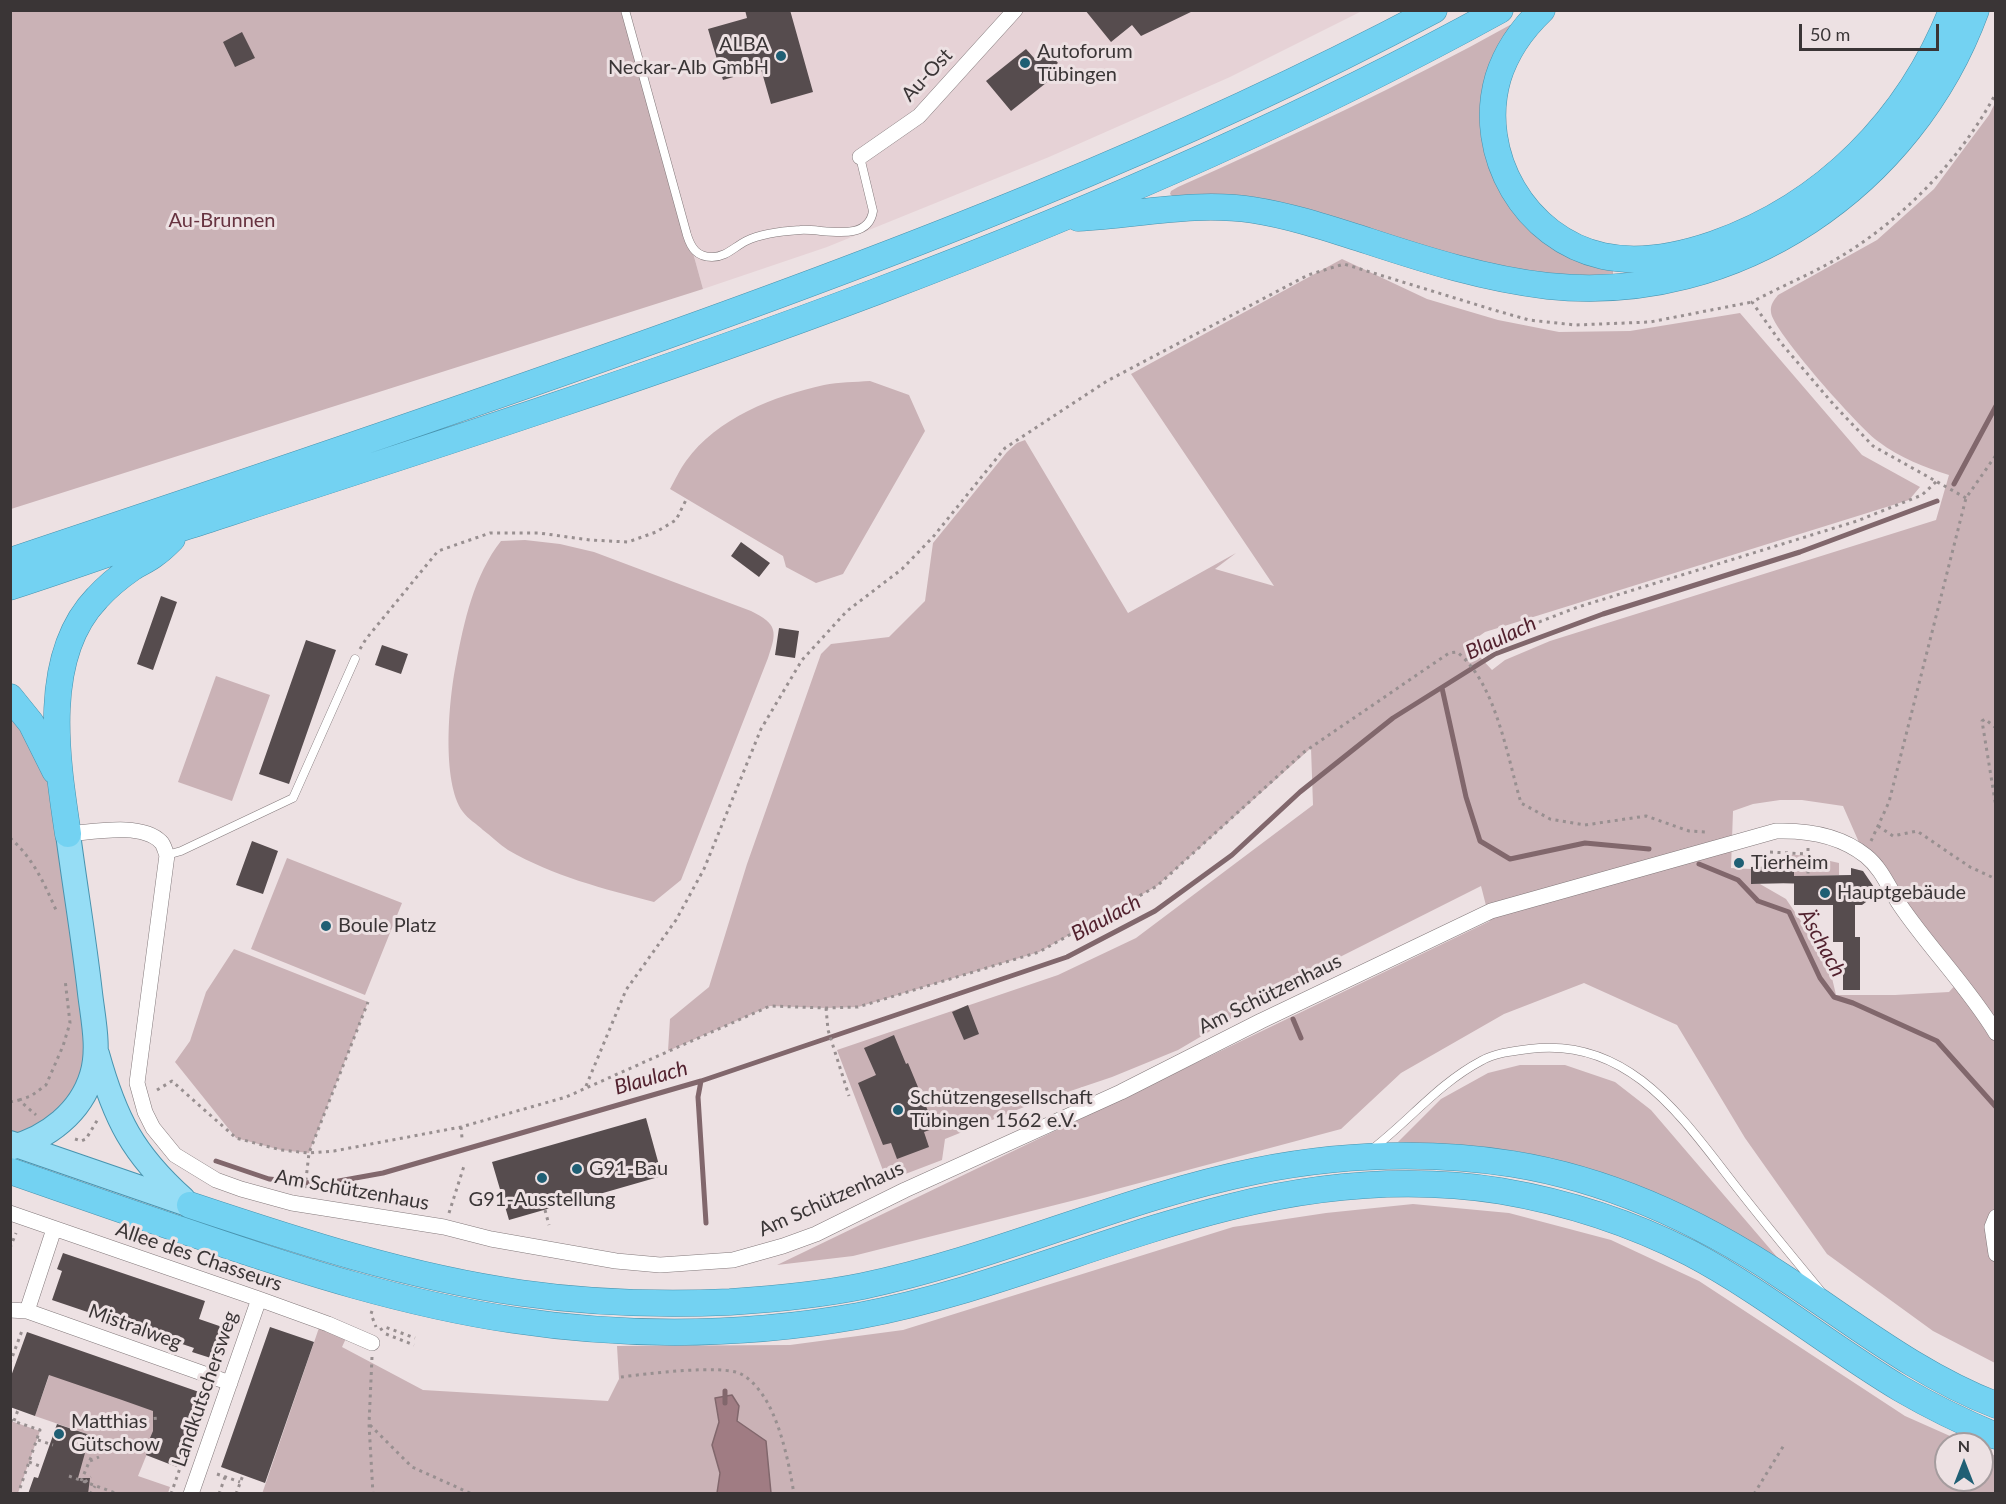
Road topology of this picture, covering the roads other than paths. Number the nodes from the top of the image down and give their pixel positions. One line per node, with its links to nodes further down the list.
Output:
1 (625, 10): 8 (lane)
2 (1015, 10): 8 (street, Au-Ost)
3 (1434, 10): 11 (highway)
4 (1500, 10): 9 (highway)
5 (1542, 10): 6 (highway)
6 (1953, 10)
7 (1976, 10): 9 (highway)
8 (860, 157)
9 (1060, 219): 10 (highway)
10 (183, 528): 12 (highway); 15 (highway)
11 (10, 561)
12 (10, 587)
13 (355, 659): 17 (lane)
14 (10, 697): 15 (highway)
15 (59, 780): 16 (highway)
16 (68, 834): 17 (street); 19 (main road)
17 (167, 855): 18 (street, Am Schützenhaus)
18 (1995, 1033)
19 (96, 1052): 20 (main road); 23 (main road)
20 (13, 1146): 23 (main road)
21 (1362, 1157): 23 (highway); 31 (highway); 31 (lane)
22 (10, 1171): 35 (highway)
23 (189, 1205)
24 (10, 1213): 26 (street, Allee des Chasseurs)
25 (1995, 1217): 27 (street)
26 (54, 1229): 28 (street, Allee des Chasseurs); 30 (street)
27 (1995, 1254)
28 (259, 1299): 32 (street, Allee des Chasseurs); 33 (street, Landkutschersweg)
29 (10, 1310): 30 (street, Mistralweg)
30 (27, 1311): 33 (street, Mistralweg)
31 (1845, 1318): 34 (highway)
32 (372, 1343)
33 (230, 1383): 36 (street, Landkutschersweg)
34 (1995, 1405)
35 (1995, 1436)
36 (191, 1494)

